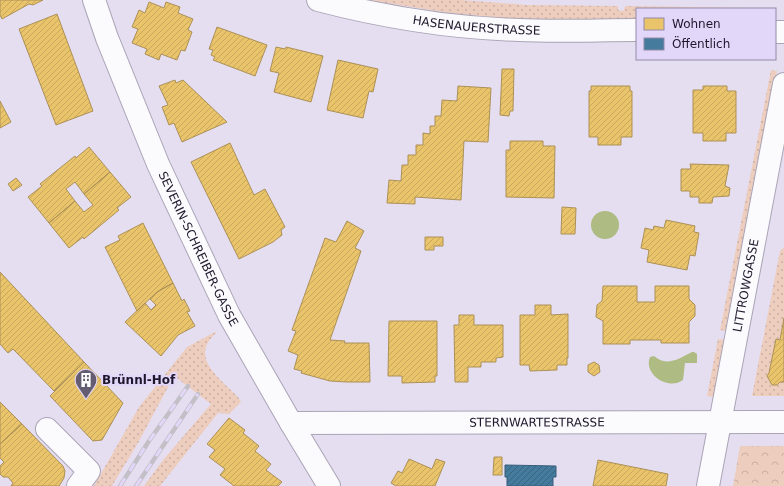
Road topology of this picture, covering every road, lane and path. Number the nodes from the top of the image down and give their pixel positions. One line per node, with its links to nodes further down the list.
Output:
1 (94, 0): 7 (street, SEVERIN-SCHREIBER-GASSE)
2 (318, 0): 3 (street, HASENAUERSTRASSE)
3 (636, 30)
4 (784, 84): 5 (street, LITTROWGASSE)
5 (720, 422): 6 (street, STERNWARTESTRASSE); 7 (street, STERNWARTESTRASSE); 11 (street, LITTROWGASSE)
6 (784, 422)
7 (290, 423): 10 (street, SEVERIN-SCHREIBER-GASSE)
8 (47, 429): 9 (street)
9 (78, 486)
10 (329, 486)
11 (708, 486)

